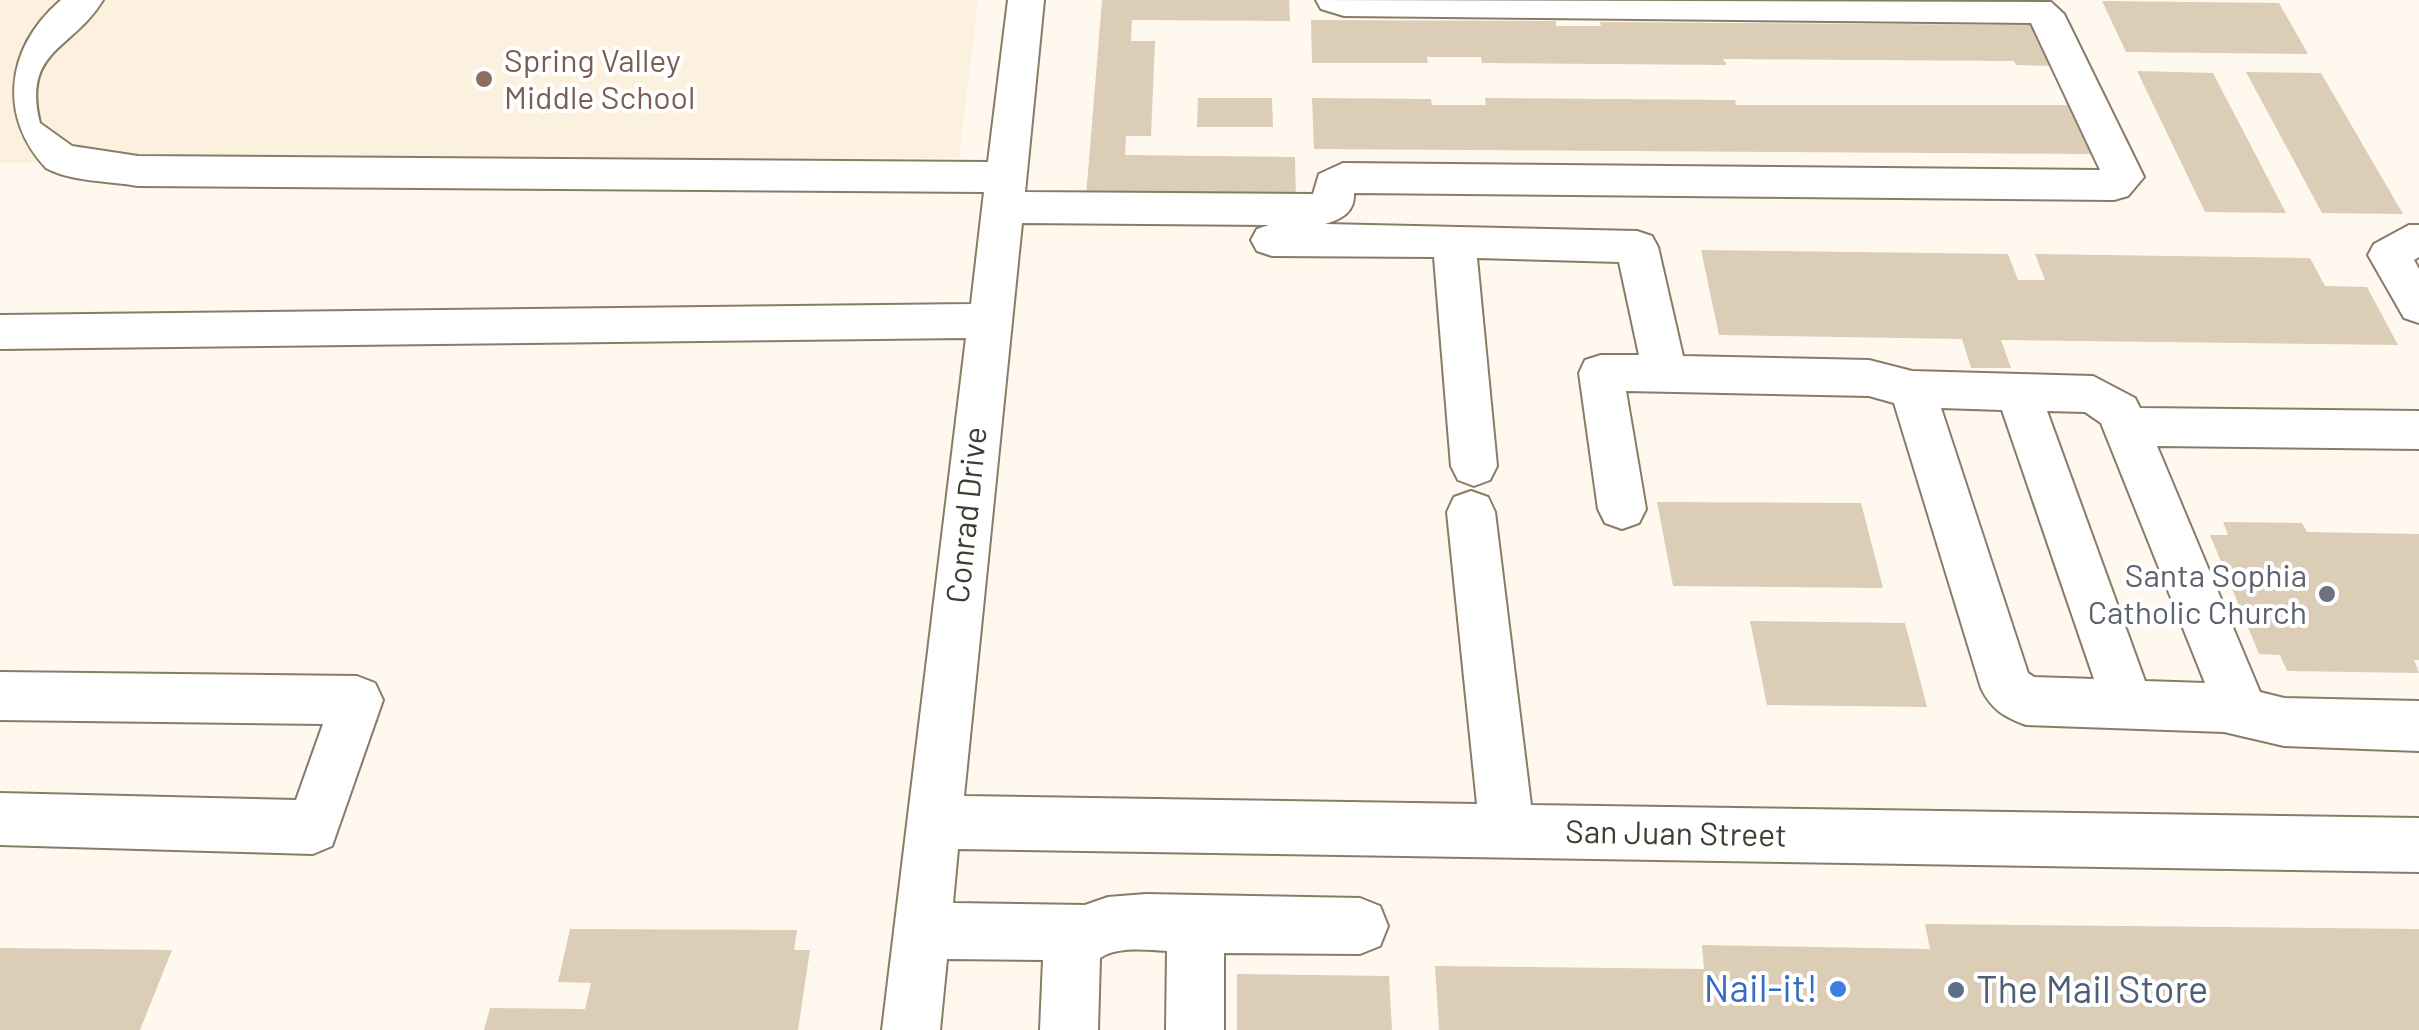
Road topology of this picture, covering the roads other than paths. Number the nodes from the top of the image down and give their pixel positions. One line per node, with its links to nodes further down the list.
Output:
1 (85, 0): 4 (street)
2 (1026, 0): 4 (street, Conrad Drive)
3 (1334, 0): 4 (street)
4 (1002, 208): 5 (street); 8 (street, Conrad Drive)
5 (1454, 241): 10 (street); 22 (street)
6 (2419, 241): 7 (street)
7 (2419, 306)
8 (989, 320): 9 (street); 21 (street, Conrad Drive)
9 (0, 332)
10 (1665, 374): 11 (street); 15 (street)
11 (1912, 389): 12 (street); 17 (street)
12 (2018, 392): 13 (street); 17 (street)
13 (2126, 427): 14 (street); 18 (street)
14 (2419, 430)
15 (1622, 510)
16 (0, 696): 20 (street)
17 (2128, 705): 18 (street)
18 (2242, 710): 19 (street)
19 (2419, 726)
20 (0, 819)
21 (932, 822): 22 (street, San Juan Street); 26 (street, Conrad Drive)
22 (1507, 832): 23 (street, San Juan Street)
23 (2419, 846)
24 (1196, 924): 25 (street); 27 (street); 30 (street)
25 (1360, 926)
26 (921, 931): 27 (street); 28 (street, Conrad Drive)
27 (1084, 932): 29 (street)
28 (910, 1030)
29 (1070, 1030)
30 (1195, 1030)

